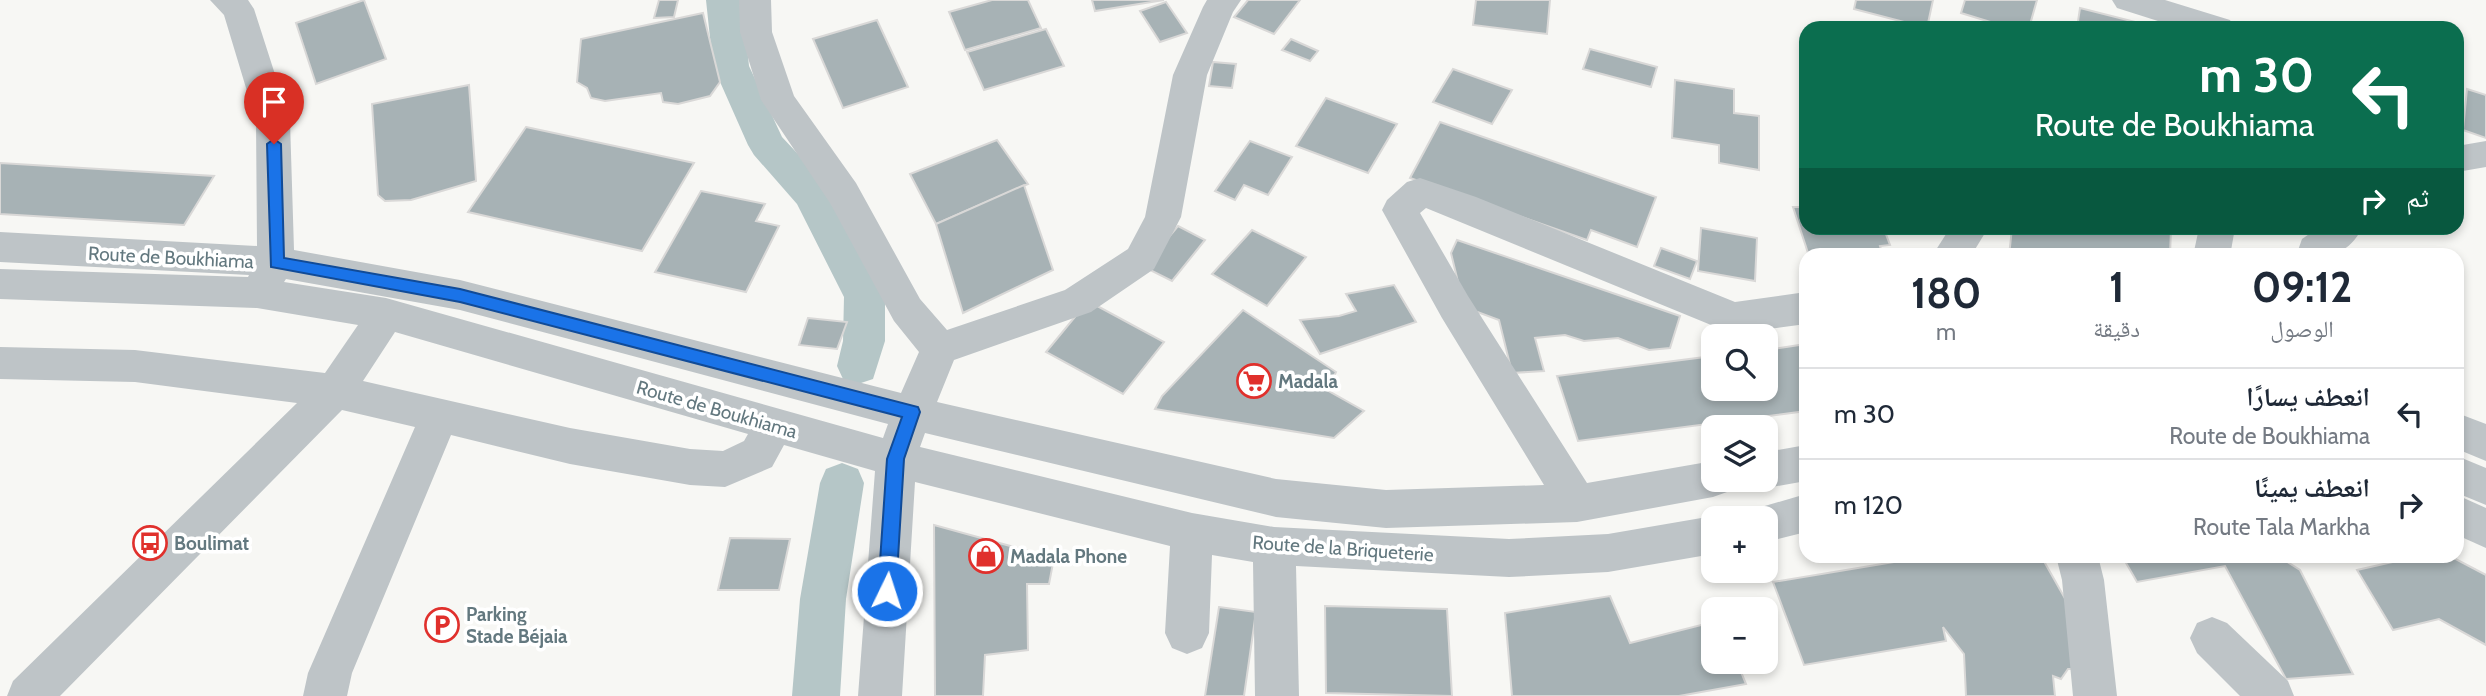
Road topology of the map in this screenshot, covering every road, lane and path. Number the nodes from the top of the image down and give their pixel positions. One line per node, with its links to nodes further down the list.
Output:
1 (226, 0): 13 (street)
2 (755, 0): 17 (street)
3 (1225, 0): 17 (street)
4 (2128, 0): 6 (street)
5 (2216, 0): 7 (street)
6 (2198, 21)
7 (2220, 21)
8 (2486, 154): 9 (street)
9 (2464, 158)
10 (2334, 235): 12 (street)
11 (0, 247): 13 (street, Route de Boukhiama)
12 (2315, 248)
13 (267, 278): 14 (street, Route de Boukhiama); 16 (street, Route de Boukhiama); 20 (street, Route de Boukhiama)
14 (0, 284)
15 (1799, 309): 31 (street)
16 (386, 314): 19 (street); 22 (street, Route de Boukhiama)
17 (940, 349): 20 (street)
18 (0, 363): 19 (street)
19 (335, 391): 21 (street); 42 (street)
20 (912, 412): 25 (street); 31 (street)
21 (440, 414): 22 (street); 43 (street)
22 (775, 425): 25 (street, Route de Boukhiama)
23 (2464, 433): 24 (street)
24 (2486, 443)
25 (896, 459): 36 (street, Route de la Briqueterie); 44 (street)
26 (1799, 464): 27 (street)
27 (1778, 468)
28 (2464, 477): 30 (street)
29 (1701, 482): 31 (street)
30 (2486, 487)
31 (1577, 503)
32 (1799, 515): 34 (street)
33 (2464, 518): 35 (street)
34 (1778, 520)
35 (2486, 529)
36 (1192, 532): 38 (street, Route de la Briqueterie); 40 (street)
37 (1701, 537): 38 (street, Route de la Briqueterie)
38 (1274, 546): 45 (street)
39 (2079, 563): 46 (street)
40 (1186, 633)
41 (2212, 638): 47 (street)
42 (29, 696)
43 (325, 696)
44 (880, 696)
45 (1277, 696)
46 (2095, 696)
47 (2272, 696)

